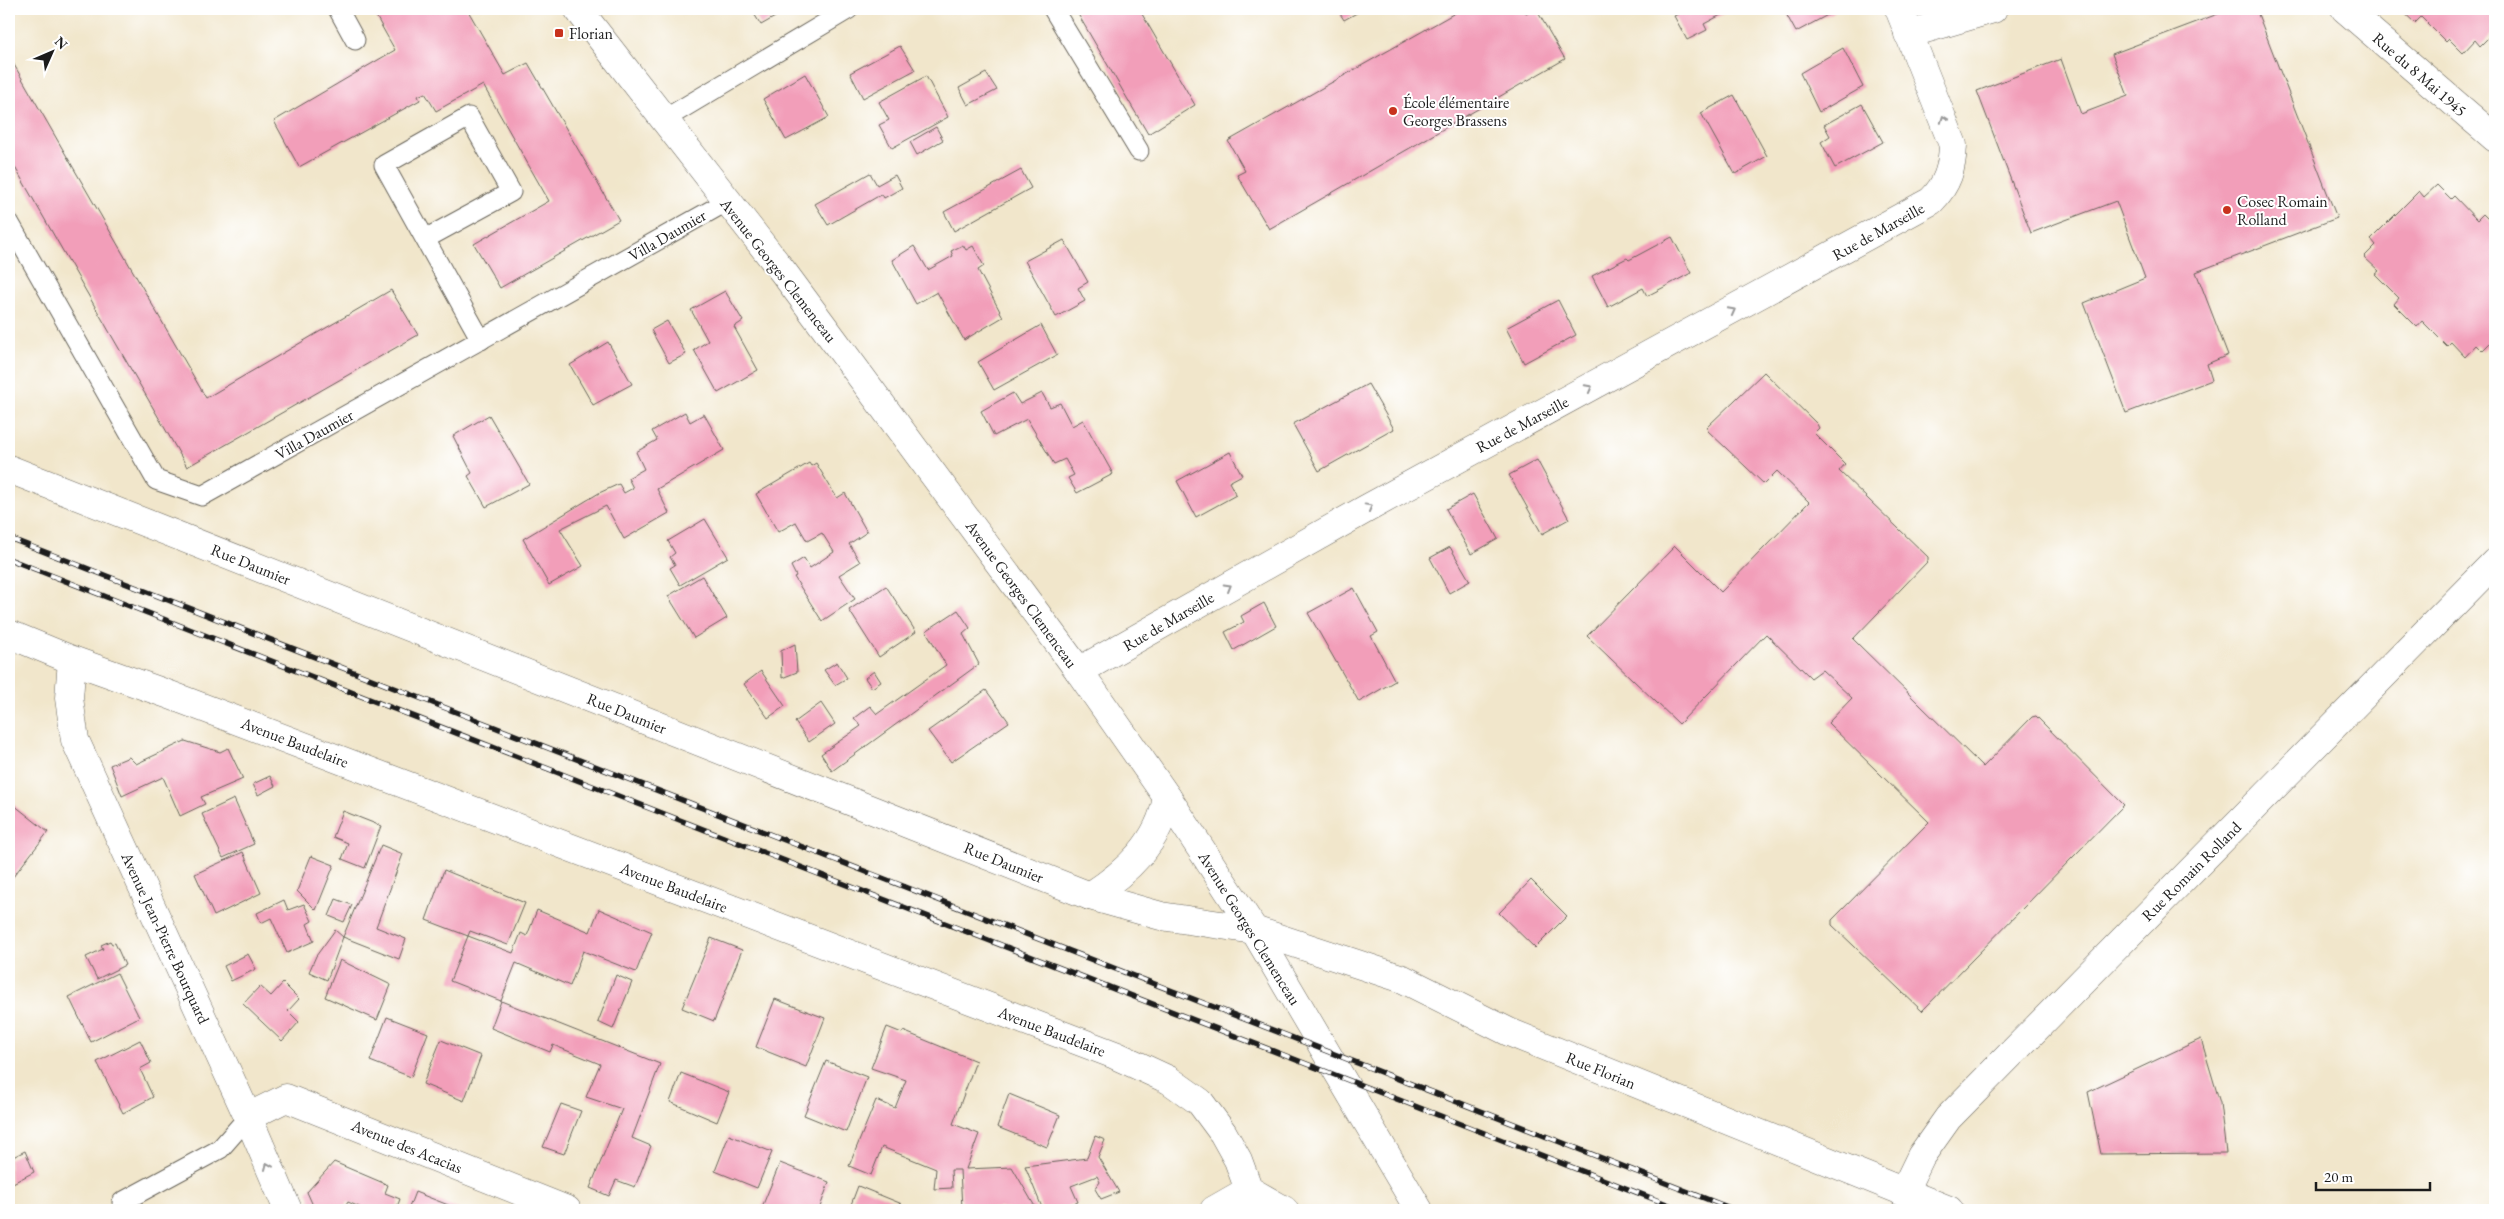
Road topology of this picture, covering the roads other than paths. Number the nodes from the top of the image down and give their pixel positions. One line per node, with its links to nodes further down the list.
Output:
1 (338, 9): 9 (lane)
2 (578, 9): 10 (street, Avenue Georges Clemenceau)
3 (850, 9): 10 (lane)
4 (1053, 9): 12 (lane)
5 (1899, 9): 8 (street)
6 (1993, 9): 8 (street)
7 (2345, 9): 11 (street, Rue du 8 Mai 1945)
8 (1908, 34): 21 (street, Rue de Marseille, one-way to 8)
9 (355, 40)
10 (663, 120): 13 (street, Avenue Georges Clemenceau)
11 (2495, 138)
12 (1139, 151)
13 (726, 202): 16 (lane, Villa Daumier); 21 (street, Avenue Georges Clemenceau)
14 (9, 222): 16 (lane, Villa Daumier)
15 (425, 239): 15 (lane); 16 (lane)
16 (482, 340)
17 (9, 469): 23 (street, Rue Daumier)
18 (2495, 562): 27 (street, Rue Romain Rolland)
19 (9, 634): 20 (street, Avenue Baudelaire)
20 (72, 660): 25 (street, Avenue Jean-Pierre Bourquard); 26 (street, Avenue Baudelaire)
21 (1079, 671): 22 (street, Avenue Georges Clemenceau)
22 (1167, 797): 23 (street); 24 (street, Avenue Georges Clemenceau)
23 (1090, 896): 24 (street, Rue Daumier)
24 (1254, 930): 27 (street, Rue Florian); 33 (street, Avenue Georges Clemenceau)
25 (248, 1117): 28 (lane); 29 (street, Avenue Jean-Pierre Bourquard, one-way to 25); 30 (street, Avenue des Acacias)
26 (1249, 1190): 31 (street); 32 (street)
27 (1903, 1193): 34 (street, Rue Florian)
28 (122, 1202)
29 (288, 1210)
30 (567, 1210)
31 (1214, 1210)
32 (1284, 1210)
33 (1419, 1210)
34 (1949, 1210)

